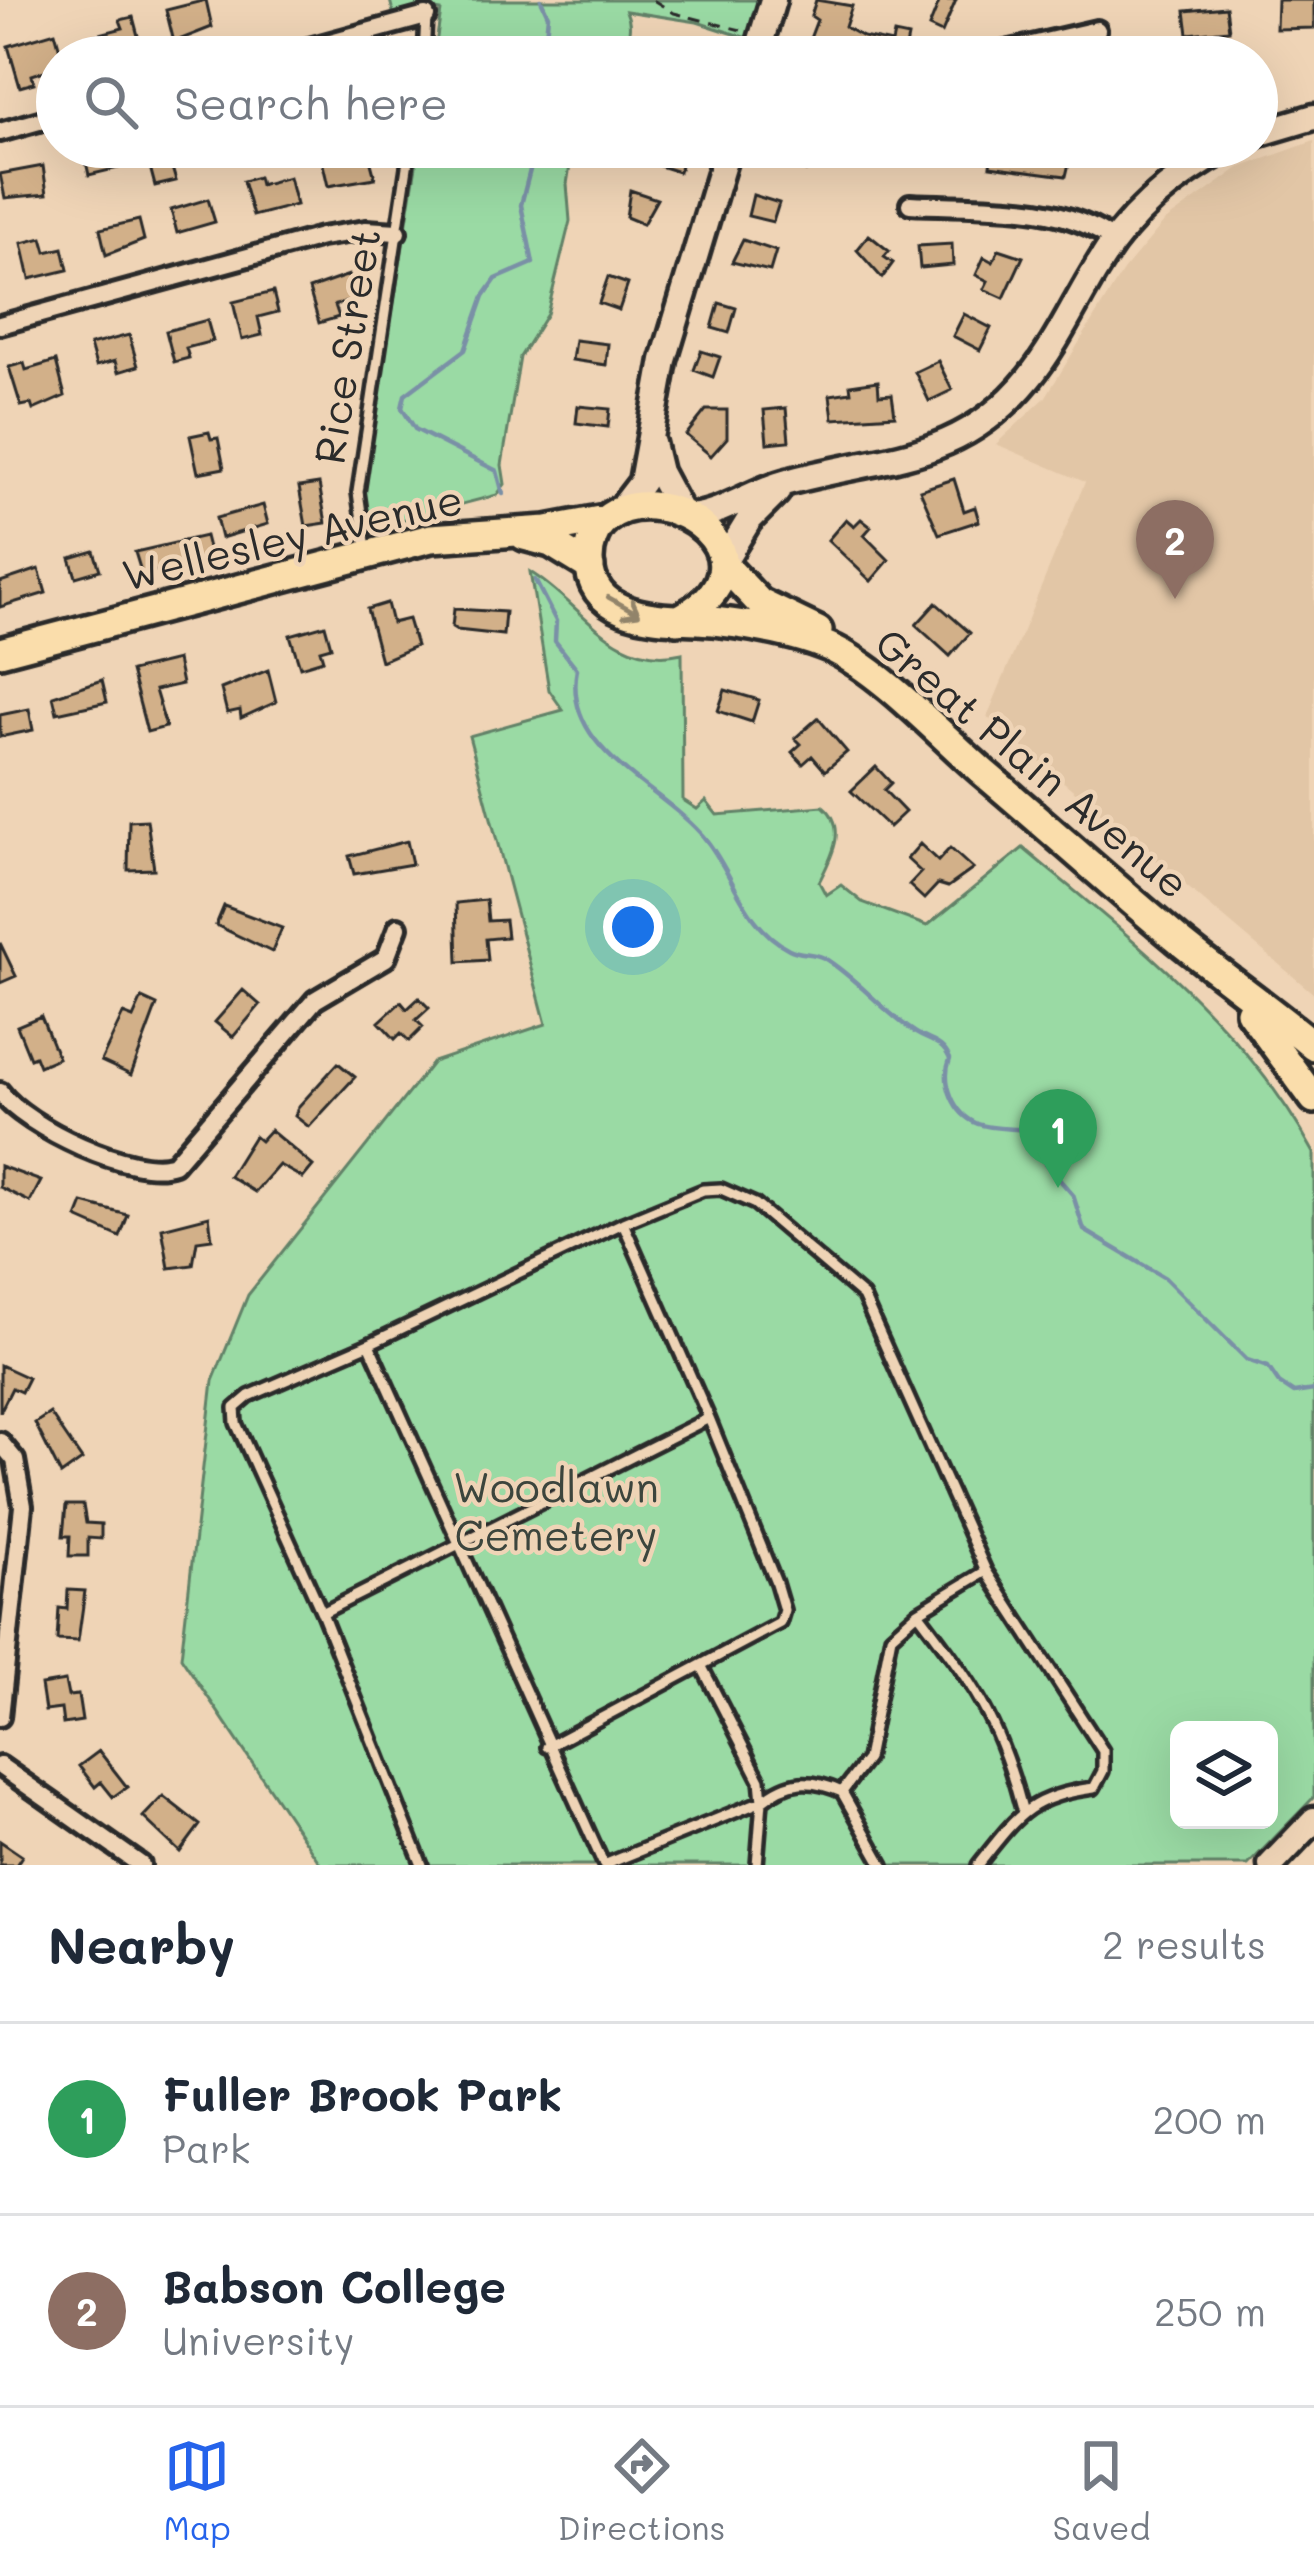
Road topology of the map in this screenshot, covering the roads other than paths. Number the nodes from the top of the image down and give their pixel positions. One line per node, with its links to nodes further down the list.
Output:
1 (773, 0): 6 (main road)
2 (426, 16): 4 (street); 5 (lane)
3 (1097, 30): 7 (street)
4 (353, 36)
5 (425, 36)
6 (762, 36)
7 (1071, 36)
8 (1314, 116): 10 (main road)
9 (36, 122): 11 (street)
10 (1278, 127)
11 (0, 132)
12 (407, 168): 16 (lane, Rice Street)
13 (722, 168): 19 (main road)
14 (1196, 168): 17 (main road)
15 (910, 204): 17 (street)
16 (397, 232): 18 (street); 24 (lane, Rice Street)
17 (1114, 242): 20 (main road)
18 (0, 325)
19 (651, 428): 21 (main road); 22 (main road)
20 (792, 481): 22 (main road); 25 (main road)
21 (612, 515): 22 (main road); 23 (main road, Wellesley Avenue); 26 (main road)
22 (686, 515): 25 (main road)
23 (504, 532): 24 (main road, Wellesley Avenue); 26 (main road)
24 (368, 554): 29 (main road, Wellesley Avenue)
25 (725, 564): 27 (main road); 28 (main road, Great Plain Avenue)
26 (590, 567): 27 (main road, one-way to 27)
27 (677, 620): 28 (main road, Great Plain Avenue)
28 (832, 648): 31 (main road, Great Plain Avenue)
29 (0, 652)
30 (398, 927): 33 (street)
31 (1179, 941): 32 (main road, Great Plain Avenue); 34 (main road, Great Plain Avenue)
32 (1314, 1046)
33 (0, 1092)
34 (1314, 1099)
35 (623, 1223): 36 (lane); 37 (lane); 40 (lane)
36 (369, 1344): 39 (lane); 42 (lane)
37 (709, 1418): 39 (lane); 43 (lane)
38 (0, 1442): 44 (street)
39 (458, 1546): 42 (lane); 45 (lane)
40 (986, 1571): 41 (lane); 49 (lane)
41 (918, 1612): 47 (lane); 49 (lane)
42 (322, 1613): 52 (lane)
43 (701, 1665): 45 (lane); 48 (lane)
44 (0, 1717)
45 (547, 1747): 53 (lane)
46 (0, 1766): 51 (street)
47 (842, 1792): 48 (lane); 55 (lane)
48 (762, 1801): 53 (lane); 54 (lane)
49 (1022, 1809): 56 (lane)
50 (1314, 1820): 57 (main road)
51 (141, 1865)
52 (422, 1865)
53 (604, 1865)
54 (757, 1865)
55 (883, 1865)
56 (978, 1865)
57 (1271, 1865)

